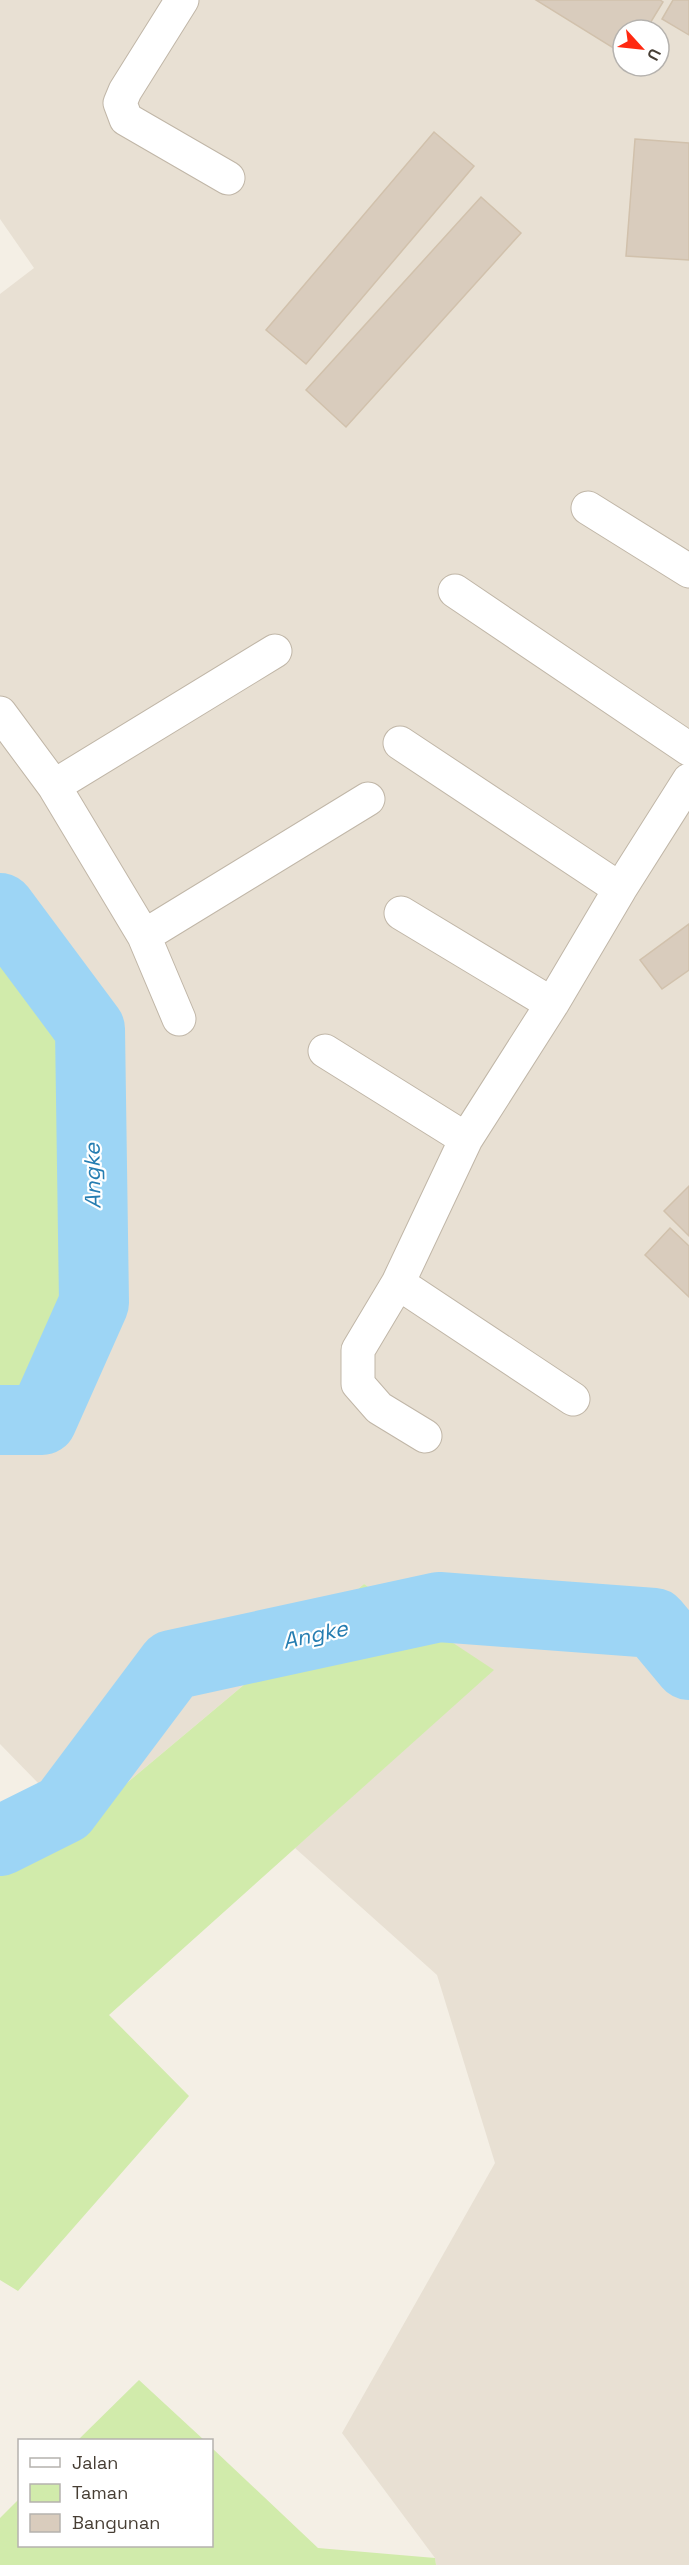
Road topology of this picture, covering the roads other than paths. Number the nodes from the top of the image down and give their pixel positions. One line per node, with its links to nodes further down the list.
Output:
1 (182, 0): 2 (street)
2 (228, 178)
3 (588, 508): 4 (street)
4 (689, 572)
5 (455, 591): 9 (street)
6 (275, 651): 11 (street)
7 (0, 713): 11 (street)
8 (400, 743): 13 (street)
9 (689, 749)
10 (689, 780): 13 (street)
11 (54, 786): 15 (street)
12 (368, 799): 15 (street)
13 (620, 889): 16 (street)
14 (401, 913): 16 (street)
15 (144, 936): 17 (street)
16 (552, 1004): 19 (street)
17 (179, 1019)
18 (326, 1051): 19 (street)
19 (466, 1139): 20 (street)
20 (398, 1283): 21 (street); 22 (street)
21 (573, 1399)
22 (425, 1436)

